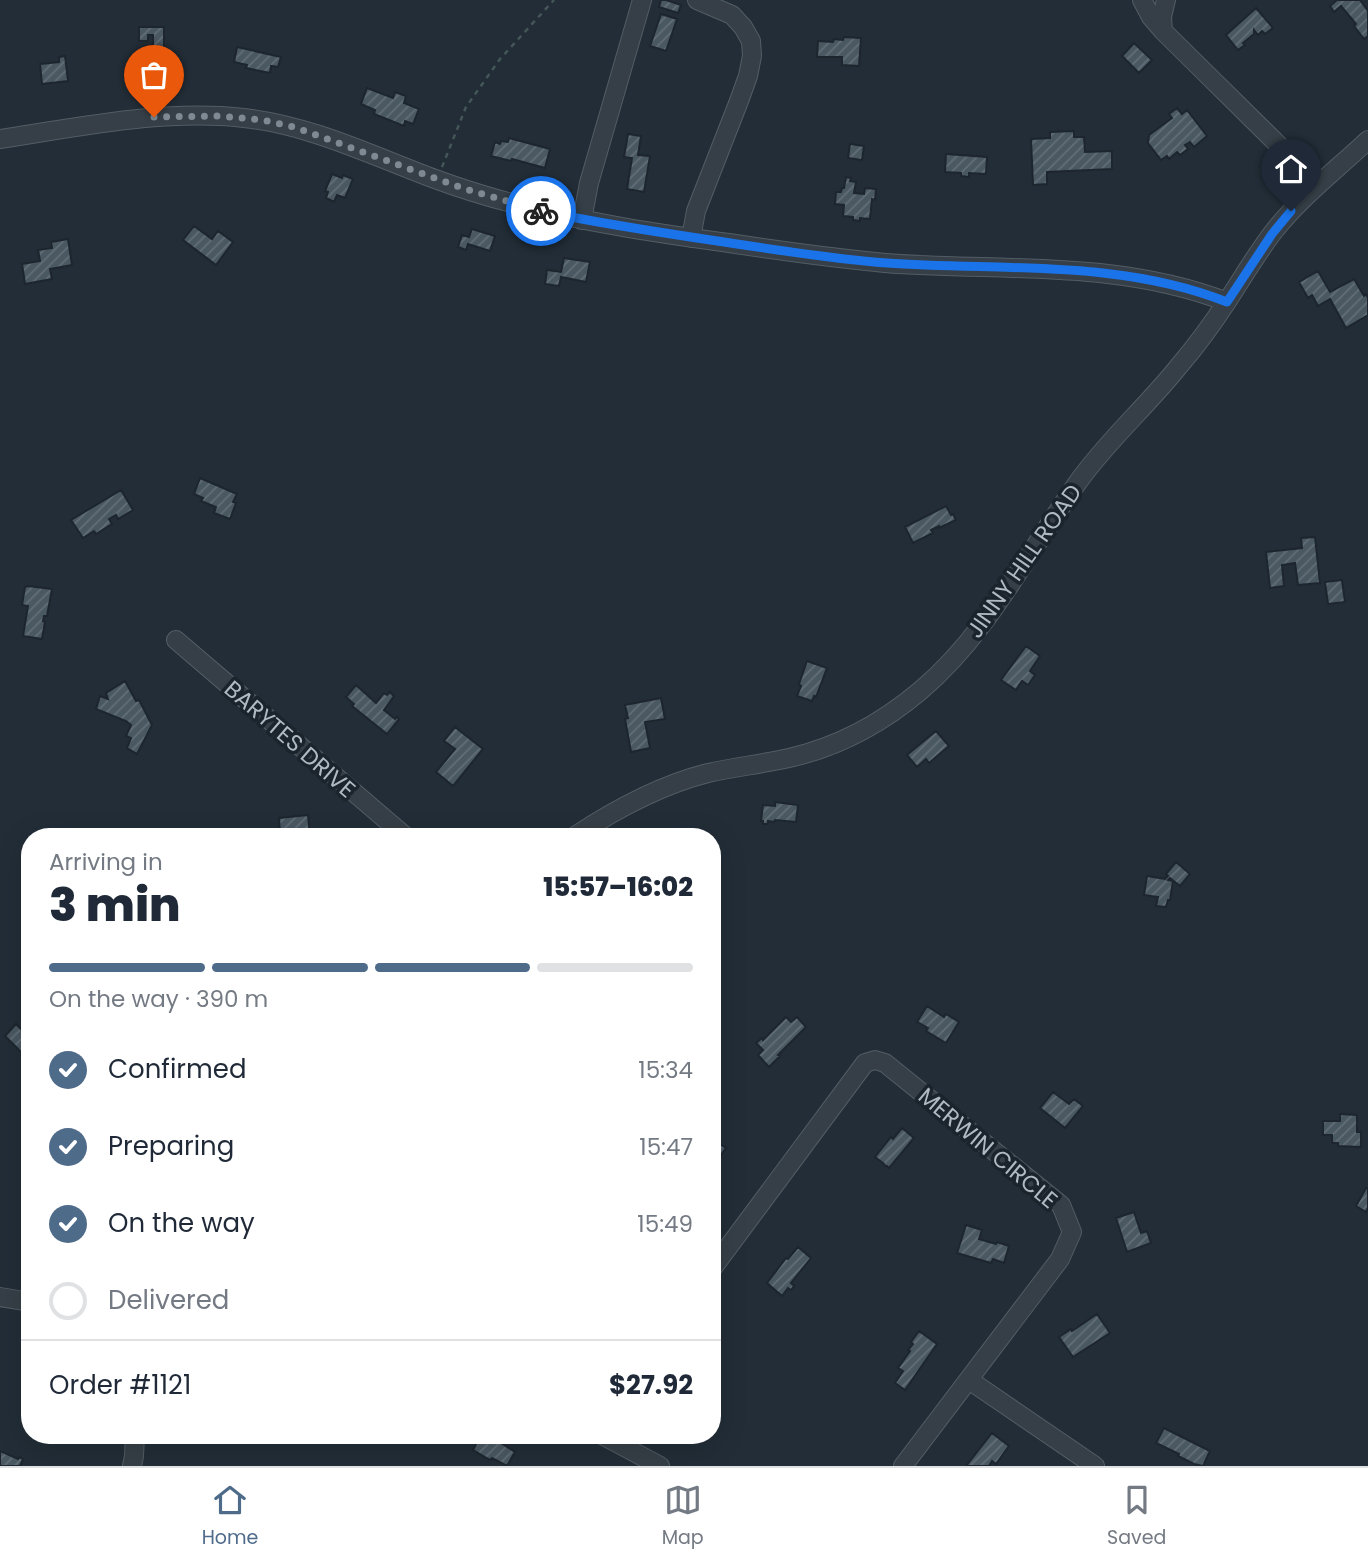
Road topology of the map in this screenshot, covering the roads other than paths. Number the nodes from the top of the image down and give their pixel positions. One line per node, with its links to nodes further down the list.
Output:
1 (642, 0): 9 (street)
2 (697, 0): 10 (street)
3 (1142, 0): 5 (street)
4 (1166, 0): 5 (street)
5 (1163, 31): 8 (street)
6 (0, 139): 9 (street)
7 (1367, 145): 8 (street, JINNY HILL ROAD)
8 (1318, 184): 11 (street, JINNY HILL ROAD)
9 (582, 220): 10 (street)
10 (691, 237): 11 (street)
11 (1227, 302): 14 (street, JINNY HILL ROAD)
12 (176, 640): 13 (street, BARYTES DRIVE)
13 (396, 828)
14 (588, 828)
15 (721, 1257): 18 (street, MERWIN CIRCLE)
16 (0, 1297): 17 (street)
17 (21, 1300)
18 (969, 1380): 23 (street, MERWIN CIRCLE); 24 (street)
19 (135, 1444): 21 (street)
20 (619, 1444): 22 (street)
21 (132, 1466)
22 (660, 1466)
23 (903, 1466)
24 (1095, 1466)

